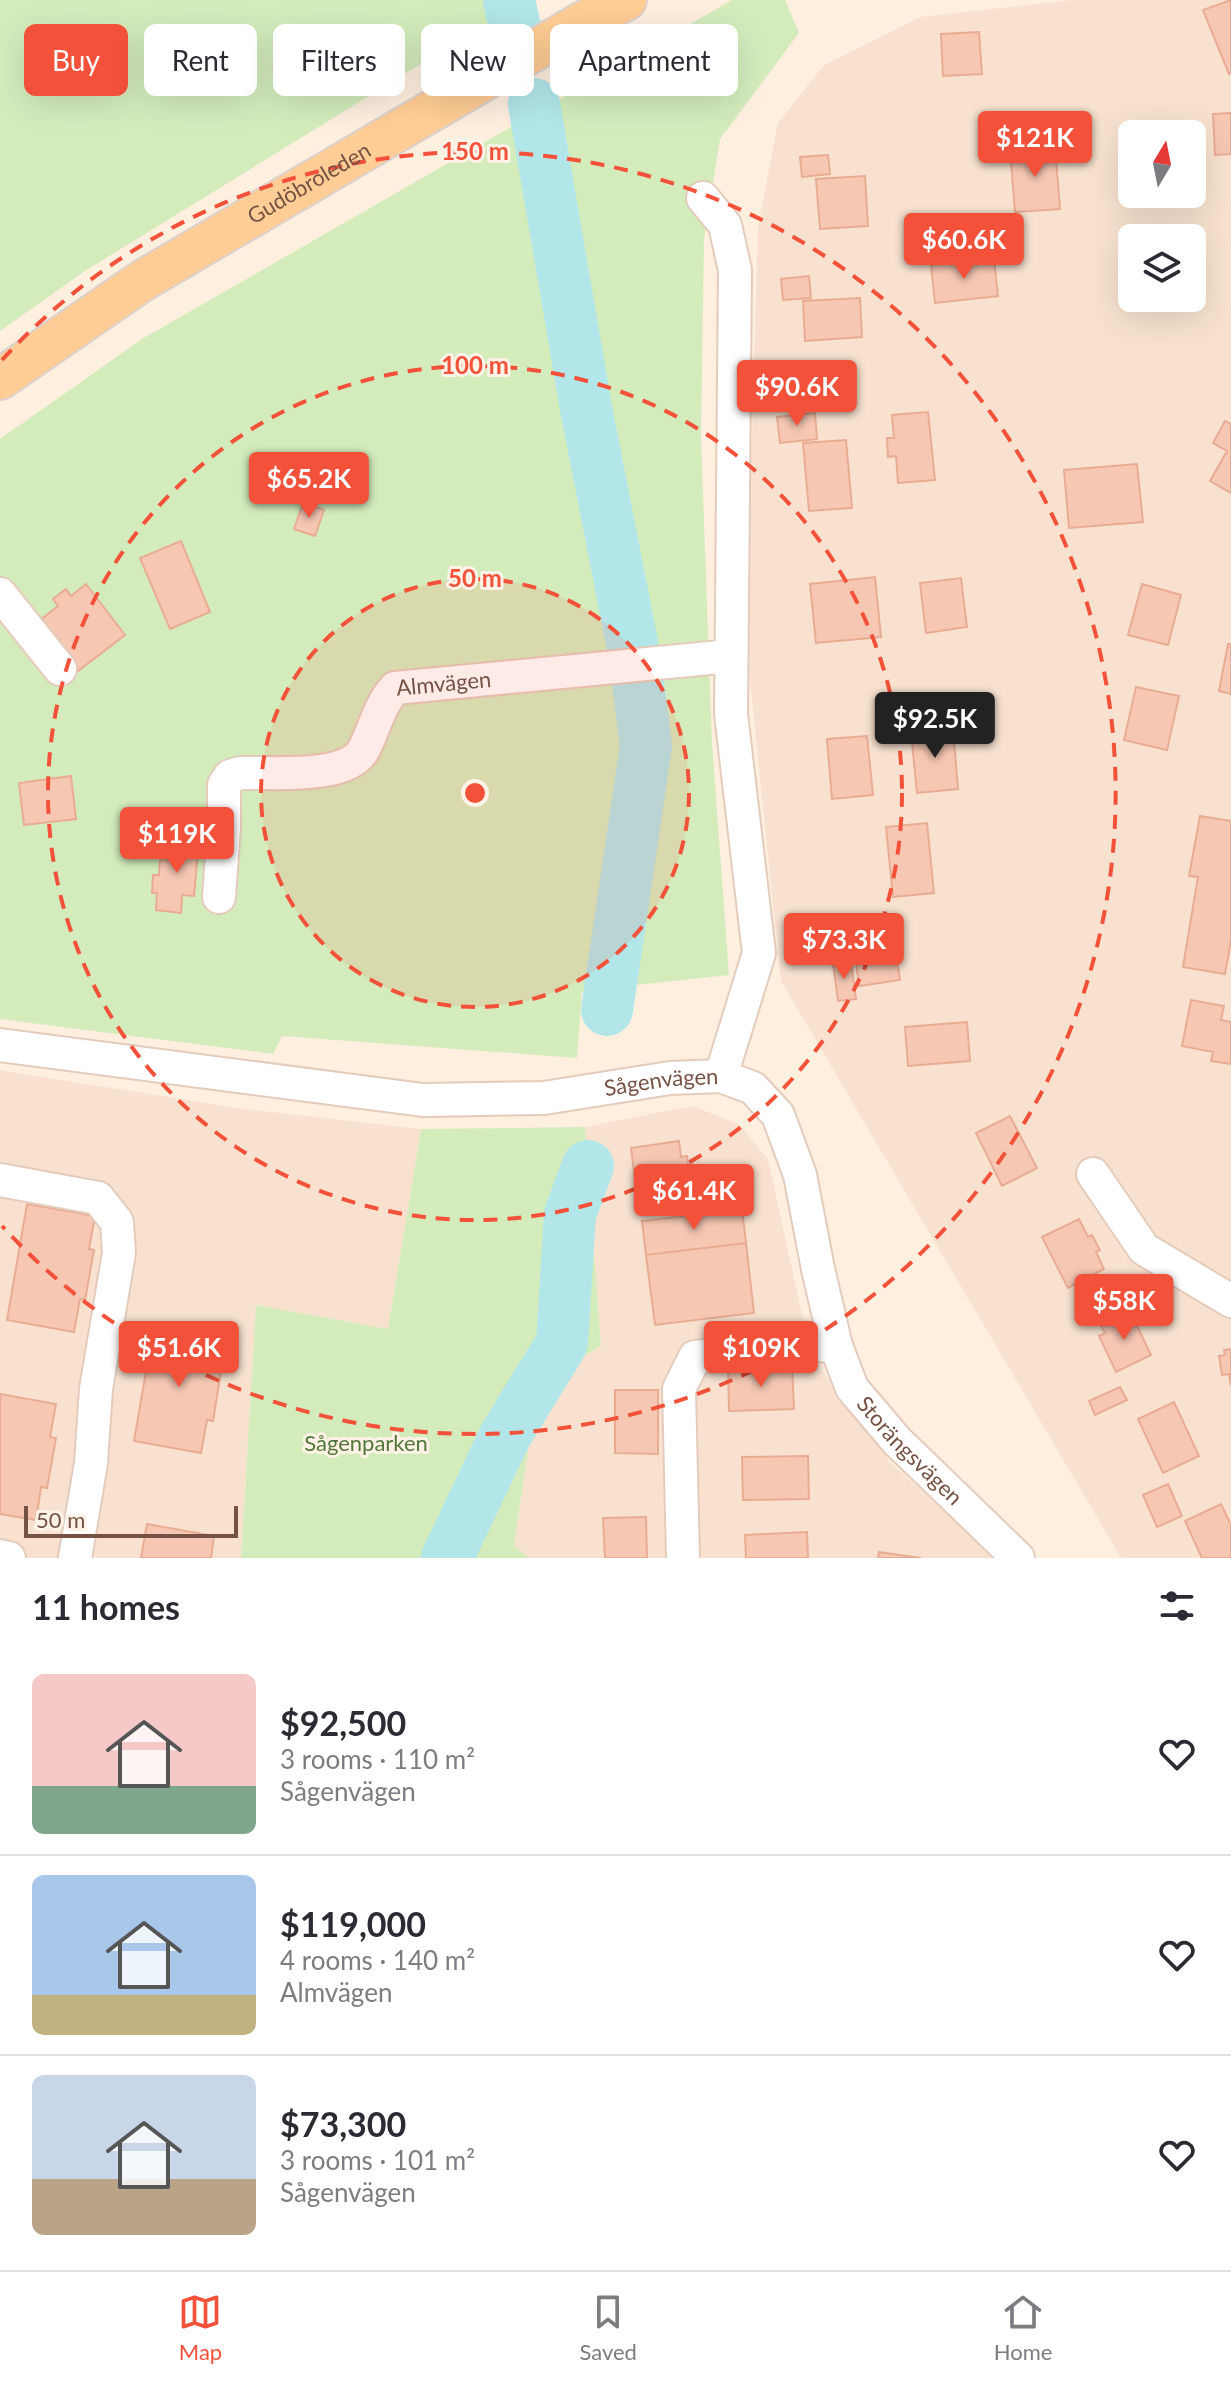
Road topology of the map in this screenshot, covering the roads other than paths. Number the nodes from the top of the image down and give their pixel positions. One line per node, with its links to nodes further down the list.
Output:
1 (626, 0): 3 (main road, Gudöbroleden)
2 (703, 198): 5 (street, Sågenvägen)
3 (0, 379)
4 (0, 594): 6 (street)
5 (731, 656): 7 (street, Almvägen); 9 (street, Sågenvägen)
6 (60, 669)
7 (219, 897)
8 (0, 1045): 9 (street, Sågenvägen)
9 (721, 1076): 13 (street, Storängsvägen)
10 (1093, 1174): 12 (street)
11 (0, 1180): 16 (street)
12 (1231, 1301)
13 (836, 1346): 17 (street); 18 (street, Storängsvägen)
14 (0, 1556): 15 (street)
15 (9, 1558)
16 (75, 1558)
17 (683, 1558)
18 (1018, 1558)

